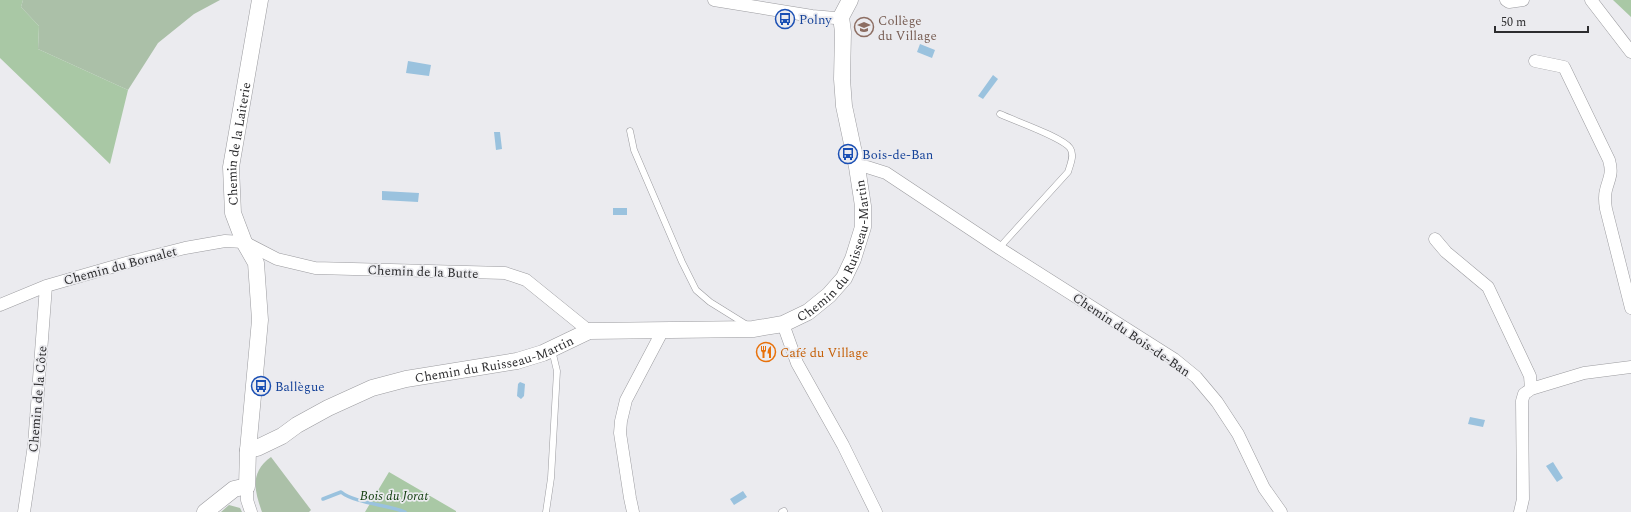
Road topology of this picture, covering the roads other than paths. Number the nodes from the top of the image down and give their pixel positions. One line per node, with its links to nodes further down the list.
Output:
1 (260, 0): 14 (street, Chemin de la Laiterie)
2 (714, 0): 7 (street)
3 (850, 0): 7 (street)
4 (1506, 0): 5 (street)
5 (1523, 0)
6 (1591, 0): 8 (street)
7 (841, 17): 12 (street, Chemin du Ruisseau-Martin)
8 (1631, 52)
9 (1535, 61): 18 (street)
10 (1000, 114): 15 (lane)
11 (630, 131): 20 (lane)
12 (857, 168): 15 (street, Chemin du Bois-de-Ban); 19 (street, Chemin du Ruisseau-Martin)
13 (1435, 239): 25 (street)
14 (244, 242): 16 (street, Chemin du Bornalet); 22 (street, Chemin de la Butte); 26 (street, Chemin de la Laiterie)
15 (999, 248): 28 (street, Chemin du Bois-de-Ban)
16 (46, 286): 17 (street, Chemin du Bornalet); 29 (street, Chemin de la Côte)
17 (0, 305)
18 (1631, 308)
19 (783, 324): 20 (street, Chemin du Ruisseau-Martin); 34 (street)
20 (753, 329): 21 (street, Chemin du Ruisseau-Martin)
21 (663, 330): 22 (street, Chemin du Ruisseau-Martin); 33 (street)
22 (588, 331): 23 (street, Chemin du Ruisseau-Martin)
23 (551, 349): 26 (street, Chemin du Ruisseau-Martin); 32 (lane)
24 (1631, 367): 25 (street)
25 (1531, 389): 37 (street)
26 (248, 450): 27 (street, Chemin de la Laiterie)
27 (247, 486): 30 (street); 31 (street)
28 (1264, 488): 35 (street, Chemin du Bois-de-Ban); 36 (street, Chemin du Bois-de-Ban)
29 (24, 512)
30 (205, 512)
31 (251, 512)
32 (546, 512)
33 (633, 512)
34 (876, 512)
35 (1267, 512)
36 (1280, 512)
37 (1520, 512)

